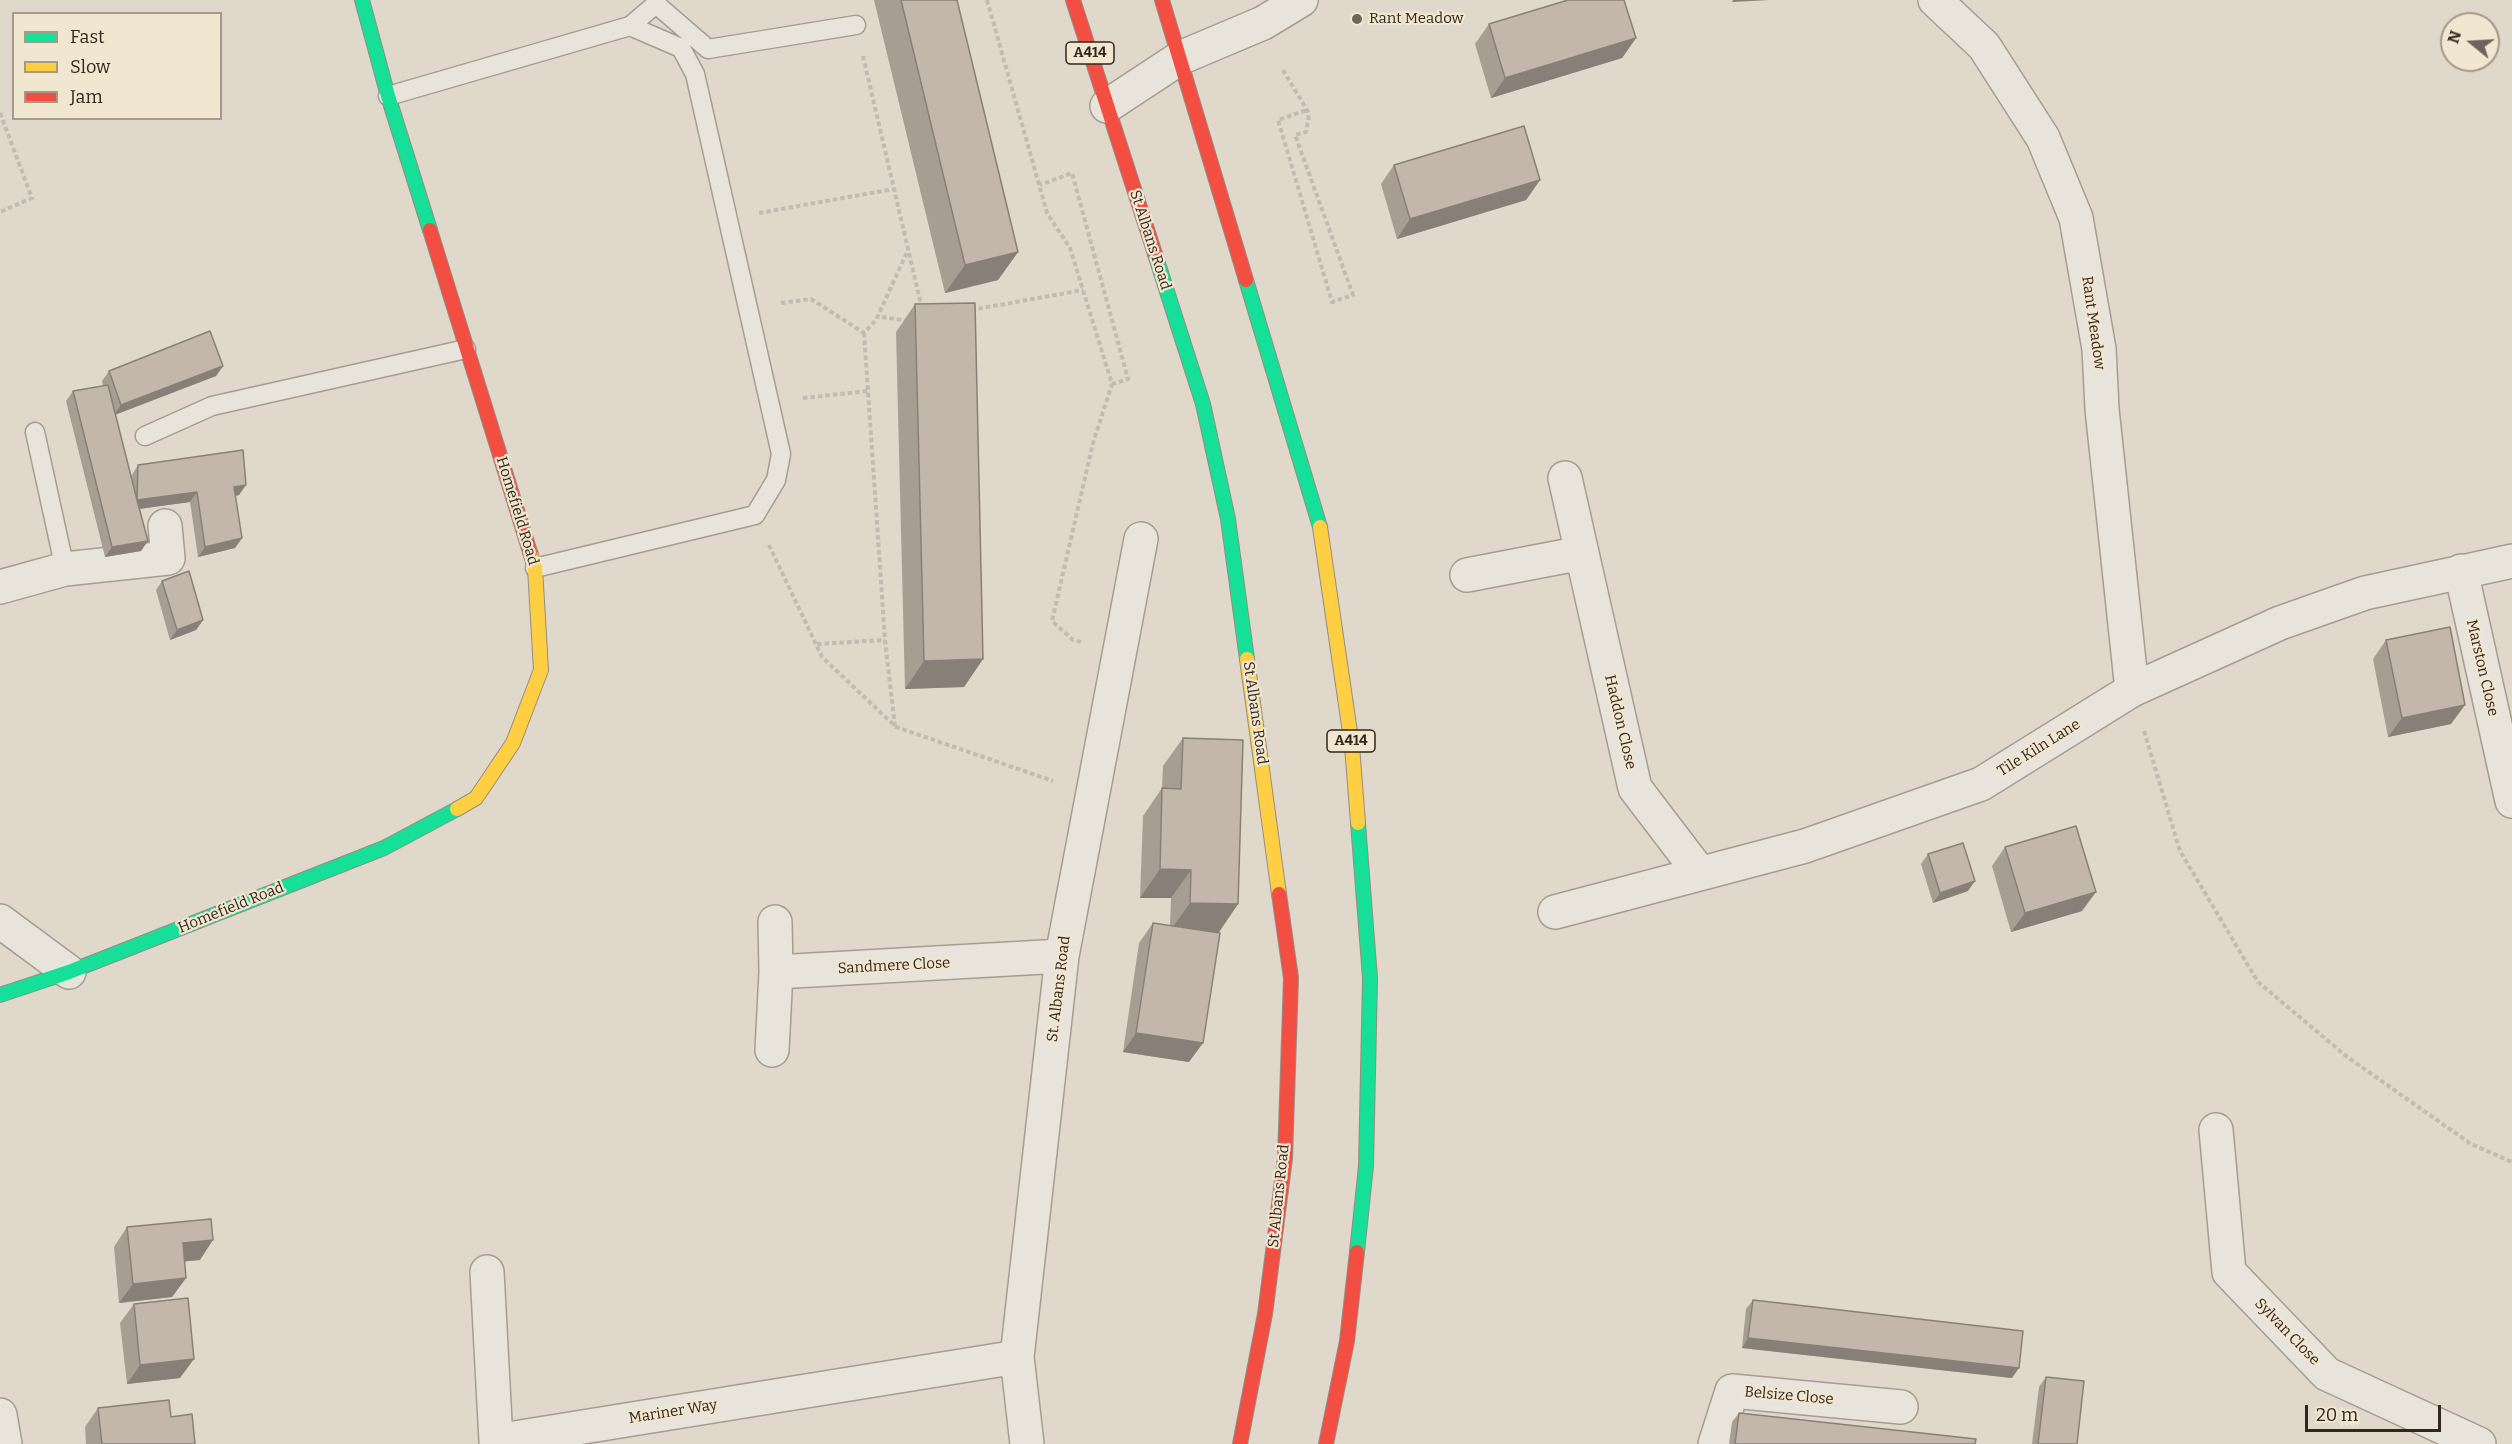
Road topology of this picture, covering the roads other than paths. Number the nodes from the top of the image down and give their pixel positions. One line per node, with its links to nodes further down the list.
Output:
1 (362, 0): 9 (main road, Homefield Road)
2 (1074, 0): 10 (main road, St Albans Road / A414)
3 (1162, 0): 8 (main road, A414)
4 (1301, 0): 8 (street)
5 (1935, 0): 24 (street, Rant Meadow)
6 (856, 25): 7 (lane)
7 (630, 26): 9 (lane); 19 (lane)
8 (1180, 58): 10 (street); 43 (main road, A414)
9 (388, 96): 11 (main road, Homefield Road)
10 (1107, 106): 42 (main road, St Albans Road / A414)
11 (466, 349): 13 (lane); 19 (main road, Homefield Road)
12 (35, 432): 20 (lane)
13 (145, 436)
14 (1565, 478): 17 (street, Haddon Close)
15 (165, 526): 20 (street)
16 (1142, 539): 30 (street, St. Albans Road)
17 (1582, 553): 22 (street); 26 (street, Haddon Close)
18 (2512, 561): 21 (street, Tile Kiln Lane)
19 (535, 568): 31 (main road, Homefield Road)
20 (65, 569): 23 (street)
21 (2461, 571): 24 (street, Tile Kiln Lane); 25 (street, Marston Close)
22 (1467, 575)
23 (0, 586)
24 (2132, 690): 26 (street, Tile Kiln Lane)
25 (2512, 801)
26 (1699, 872): 27 (street, Tile Kiln Lane)
27 (1555, 912)
28 (0, 921): 31 (street)
29 (775, 922): 32 (street)
30 (1062, 957): 32 (street, Sandmere Close); 37 (street, St. Albans Road)
31 (69, 972): 33 (main road, Homefield Road)
32 (776, 972): 34 (street)
33 (0, 995)
34 (772, 1050)
35 (2216, 1130): 45 (street, Sylvan Close)
36 (487, 1272): 37 (street, Mariner Way)
37 (1017, 1357): 41 (street, St. Albans Road)
38 (1901, 1407): 44 (street, Belsize Close)
39 (0, 1415): 40 (street)
40 (5, 1444)
41 (1027, 1444)
42 (1240, 1444)
43 (1326, 1444)
44 (1715, 1444)
45 (2479, 1444)

